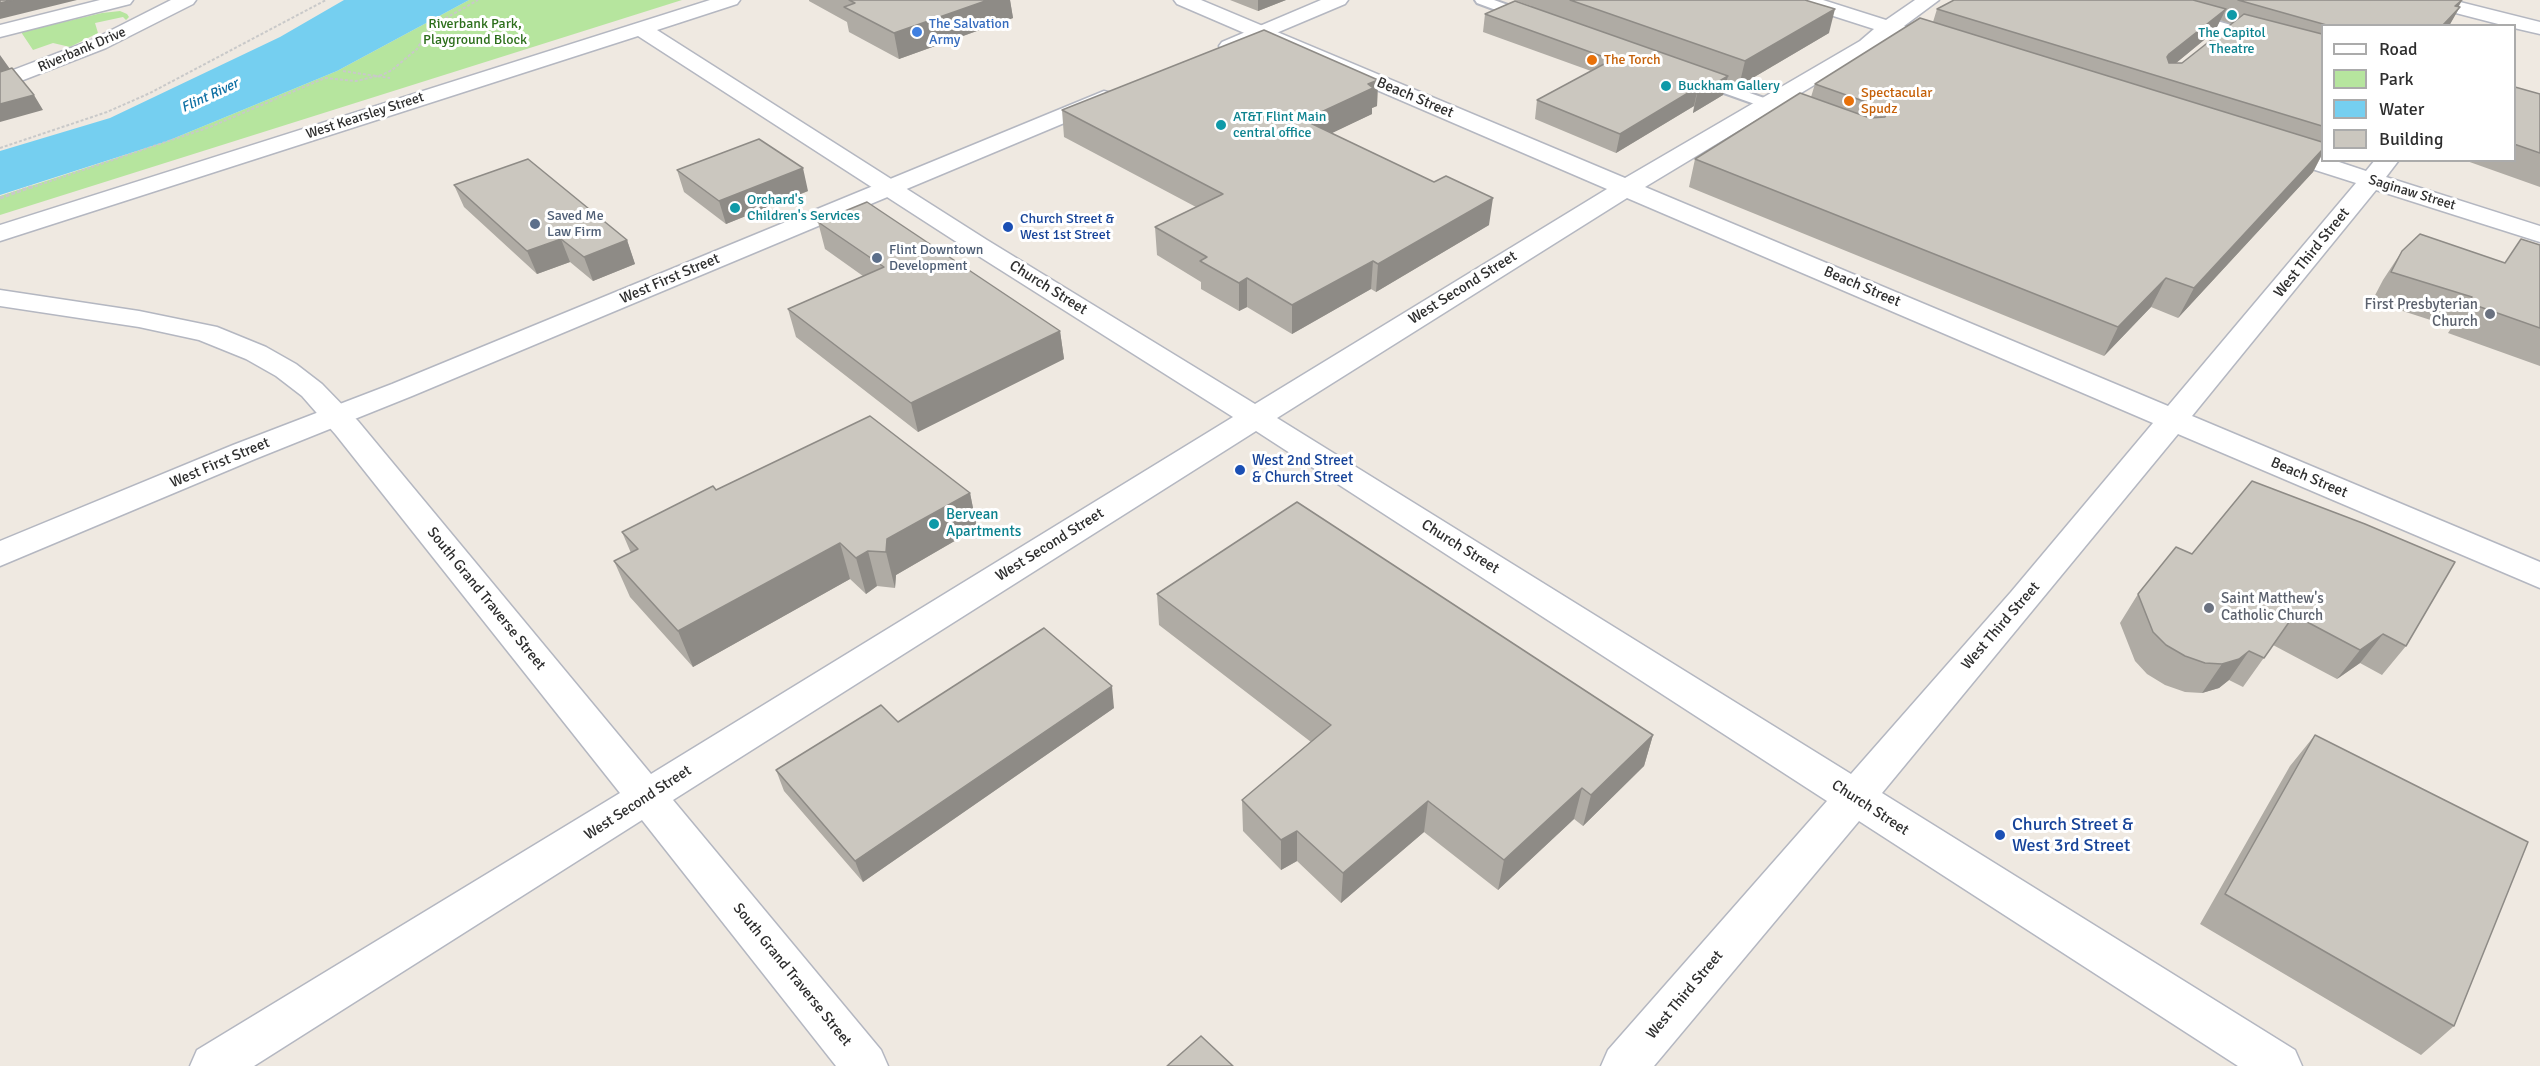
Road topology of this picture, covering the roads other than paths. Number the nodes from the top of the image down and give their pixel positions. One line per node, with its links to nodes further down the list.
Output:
1 (126, 0): 11 (street); 20 (street)
2 (186, 0): 11 (street, Riverbank Drive)
3 (730, 0): 17 (street, West Kearsley Street)
4 (1184, 0): 21 (street, Beach Street)
5 (1338, 0): 21 (street)
6 (1482, 0): 13 (lane)
7 (1803, 0): 16 (street)
8 (1929, 0): 16 (street, West Second Street)
9 (2428, 0): 14 (street)
10 (2526, 2): 14 (street)
11 (162, 14): 27 (street, Riverbank Drive)
12 (2178, 14): 19 (lane)
13 (1537, 20)
14 (2508, 23)
15 (2516, 24): 18 (street)
16 (1890, 27): 23 (street); 29 (street, West Second Street)
17 (640, 28): 36 (street, Church Street); 37 (street, West Kearsley Street)
18 (2540, 28)
19 (2230, 29): 22 (lane); 24 (lane)
20 (0, 31)
21 (1261, 32): 25 (street); 35 (street, Beach Street)
22 (2265, 38)
23 (1929, 40)
24 (2214, 42)
25 (1208, 55)
26 (1681, 72): 29 (lane)
27 (0, 83)
28 (1125, 89): 36 (street, West First Street)
29 (1766, 104): 30 (lane); 35 (street, West Second Street)
30 (1795, 114)
31 (2256, 144): 32 (street, Saginaw Street)
32 (2321, 158)
33 (2339, 162): 34 (street, Saginaw Street)
34 (2380, 171): 38 (street, Saginaw Street); 42 (street, West Third Street)
35 (1627, 187): 41 (street, West Second Street); 42 (street, Beach Street)
36 (890, 188): 40 (street, West First Street); 41 (street, Church Street)
37 (0, 233)
38 (2540, 234)
39 (0, 298): 40 (street, South Grand Traverse Street)
40 (337, 416): 43 (street, West First Street); 45 (street, South Grand Traverse Street)
41 (1255, 417): 45 (street, West Second Street); 46 (street, Church Street)
42 (2174, 420): 44 (street, Beach Street); 46 (street, West Third Street)
43 (0, 554)
44 (2540, 576)
45 (648, 796): 47 (street, West Second Street); 48 (street, South Grand Traverse Street)
46 (1854, 797): 49 (street, West Third Street); 50 (street, Church Street)
47 (213, 1066)
48 (865, 1066)
49 (1624, 1066)
50 (2279, 1066)

